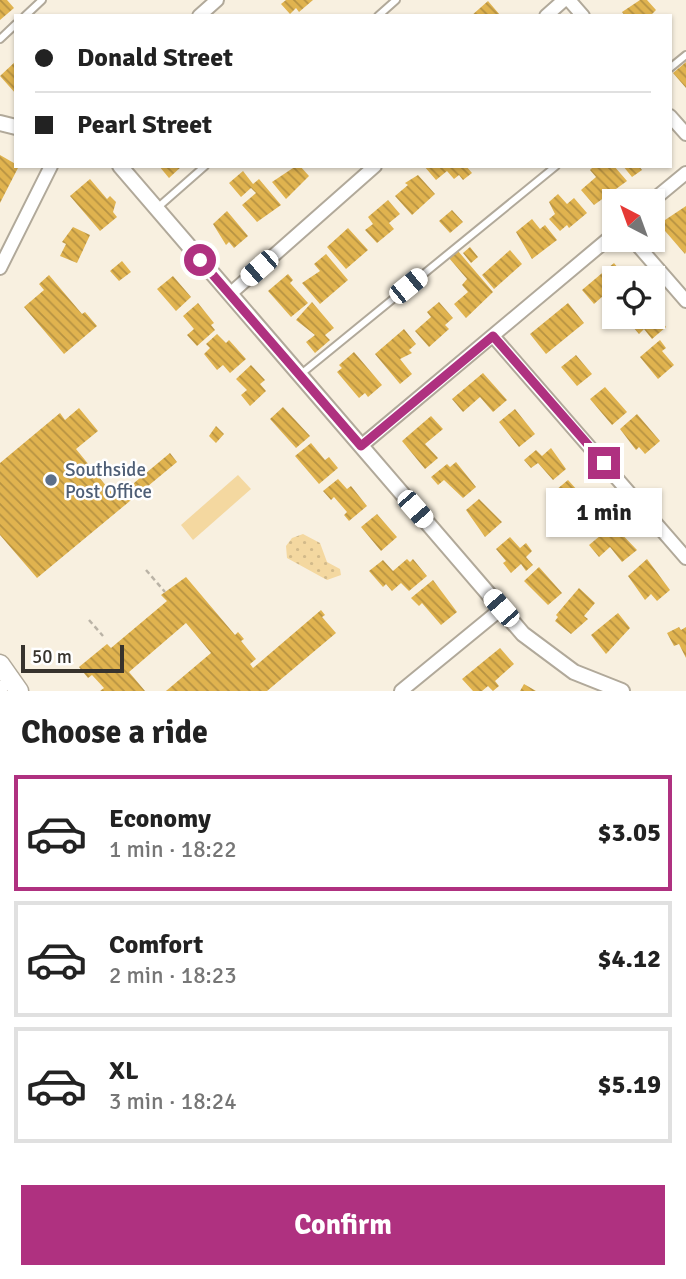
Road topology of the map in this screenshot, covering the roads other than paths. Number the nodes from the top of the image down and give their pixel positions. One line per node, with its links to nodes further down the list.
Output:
1 (42, 0): 5 (lane)
2 (217, 0): 6 (street)
3 (396, 0): 7 (lane)
4 (567, 0): 8 (street); 9 (street)
5 (27, 14)
6 (201, 14)
7 (380, 14)
8 (549, 14)
9 (581, 14)
10 (14, 26): 11 (lane)
11 (0, 39)
12 (686, 55): 13 (lane)
13 (672, 66)
14 (672, 118): 15 (street)
15 (686, 134)
16 (50, 168): 26 (street)
17 (122, 168): 23 (street)
18 (203, 168): 23 (lane)
19 (373, 168): 27 (street)
20 (554, 168): 30 (lane)
21 (686, 173): 22 (street)
22 (665, 190)
23 (156, 209): 27 (street)
24 (602, 244): 29 (street)
25 (643, 252): 28 (street)
26 (0, 268)
27 (230, 294): 30 (street)
28 (686, 301)
29 (493, 336): 31 (street); 32 (street)
30 (300, 376): 31 (street)
31 (361, 446): 33 (street)
32 (686, 558)
33 (501, 608): 36 (street); 37 (street)
34 (0, 664): 35 (main road)
35 (10, 686)
36 (401, 691)
37 (622, 691)

